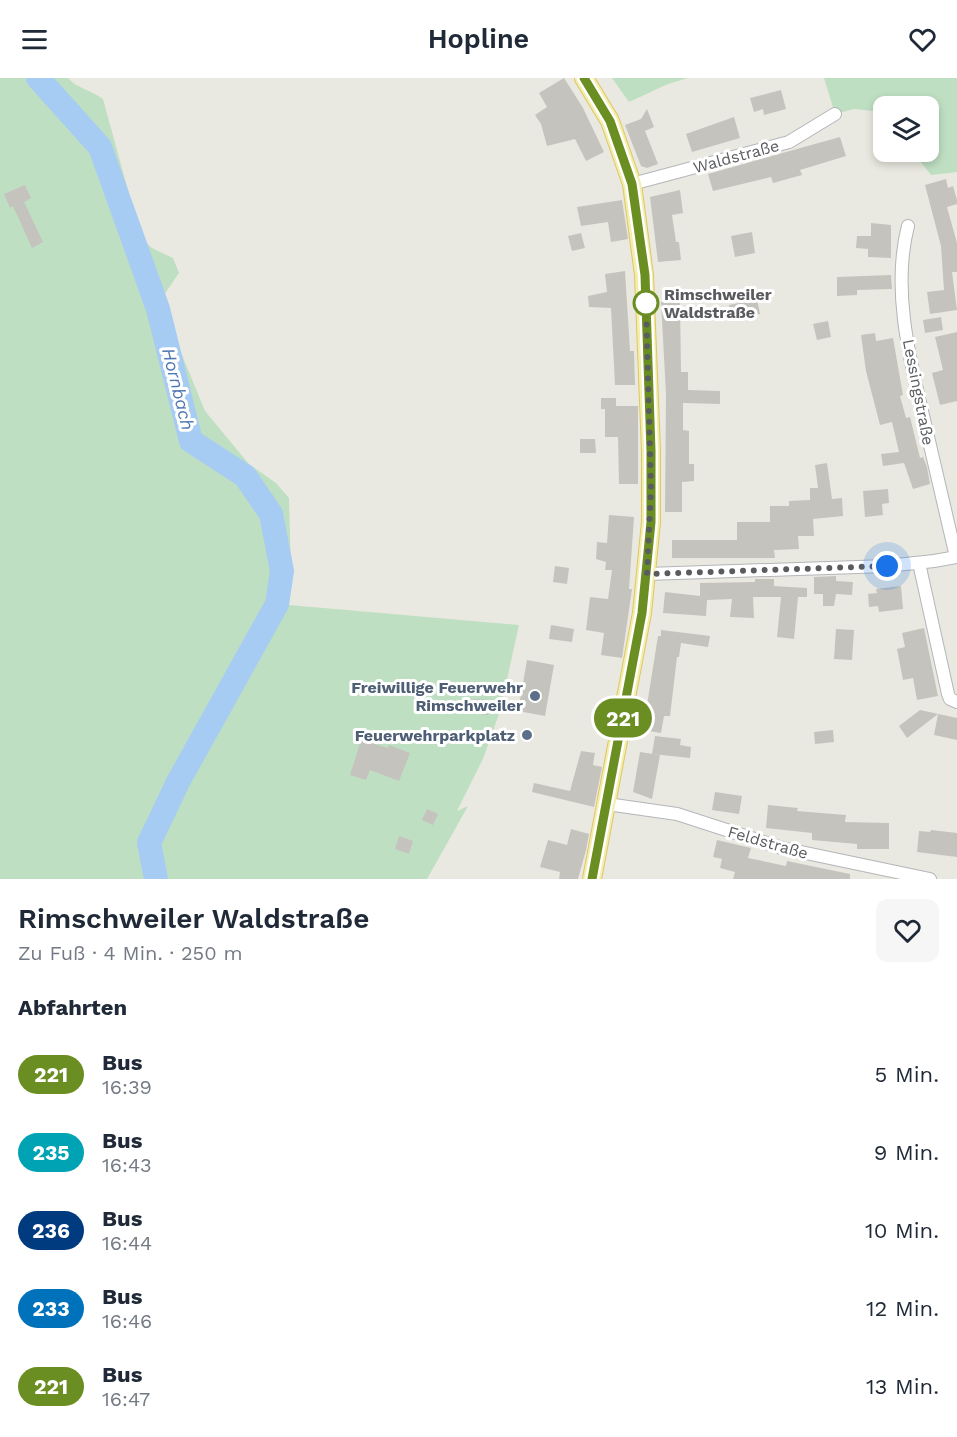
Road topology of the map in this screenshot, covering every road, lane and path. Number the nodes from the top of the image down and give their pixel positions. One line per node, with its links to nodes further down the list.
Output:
1 (584, 78): 3 (main road)
2 (835, 114): 3 (street, Waldstraße)
3 (632, 184): 7 (main road)
4 (908, 226): 5 (street, Lessingstraße)
5 (956, 557): 6 (street)
6 (919, 563): 7 (street); 8 (street)
7 (647, 574): 9 (main road)
8 (957, 702)
9 (607, 804): 10 (main road); 11 (street, Feldstraße)
10 (592, 879)
11 (930, 879)

